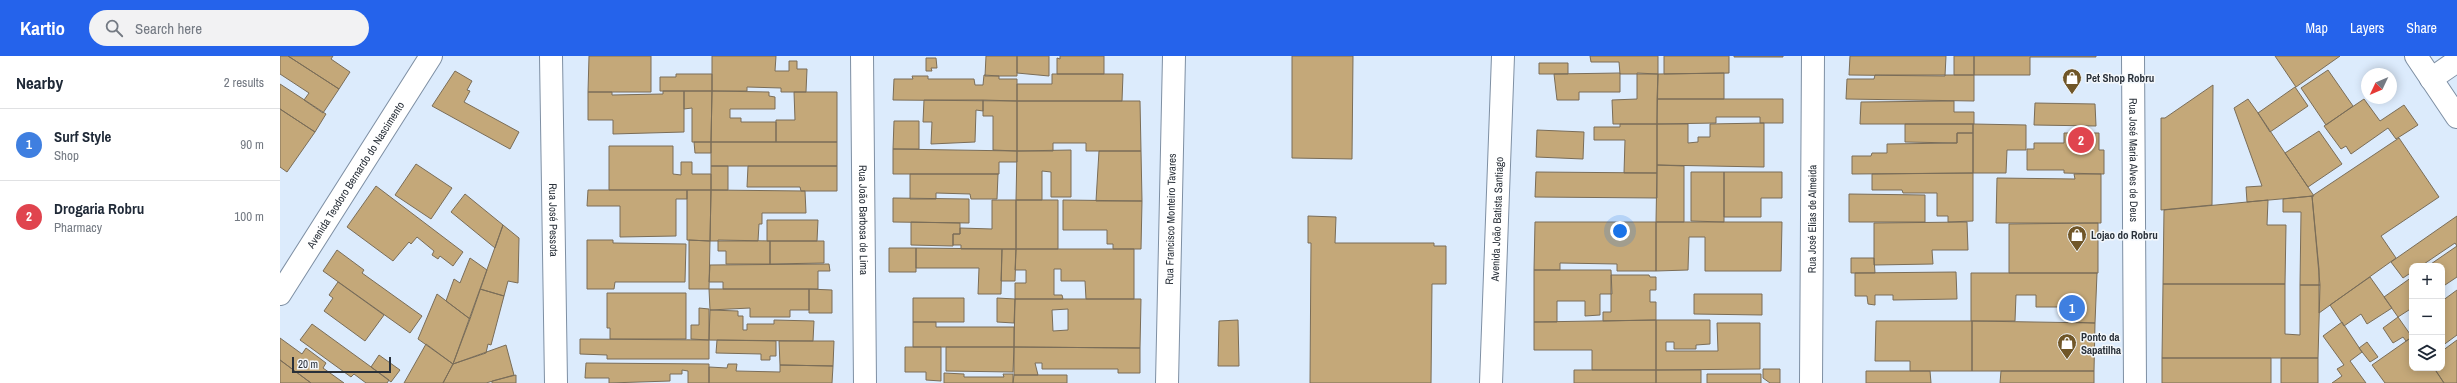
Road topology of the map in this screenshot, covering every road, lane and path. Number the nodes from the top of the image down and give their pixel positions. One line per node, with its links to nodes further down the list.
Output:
1 (431, 56): 12 (street, Avenida Teodoro Bernardo do Nascimento)
2 (552, 56): 13 (street, Rua José Pessota)
3 (862, 56): 14 (street, Rua João Barbosa de Lima)
4 (1174, 56): 15 (street, Rua Francisco Monteiro Tavares)
5 (1503, 56): 16 (street, Avenida João Batista Santiago)
6 (1813, 56): 17 (street, Rua José Elias de Almeida)
7 (2133, 56): 18 (street, Rua José Maria Alves de Deus)
8 (2416, 56): 10 (street)
9 (2457, 61): 10 (street)
10 (2431, 79): 11 (street)
11 (2457, 117)
12 (280, 294)
13 (556, 383)
14 (865, 383)
15 (1167, 383)
16 (1491, 383)
17 (1811, 383)
18 (2135, 383)

